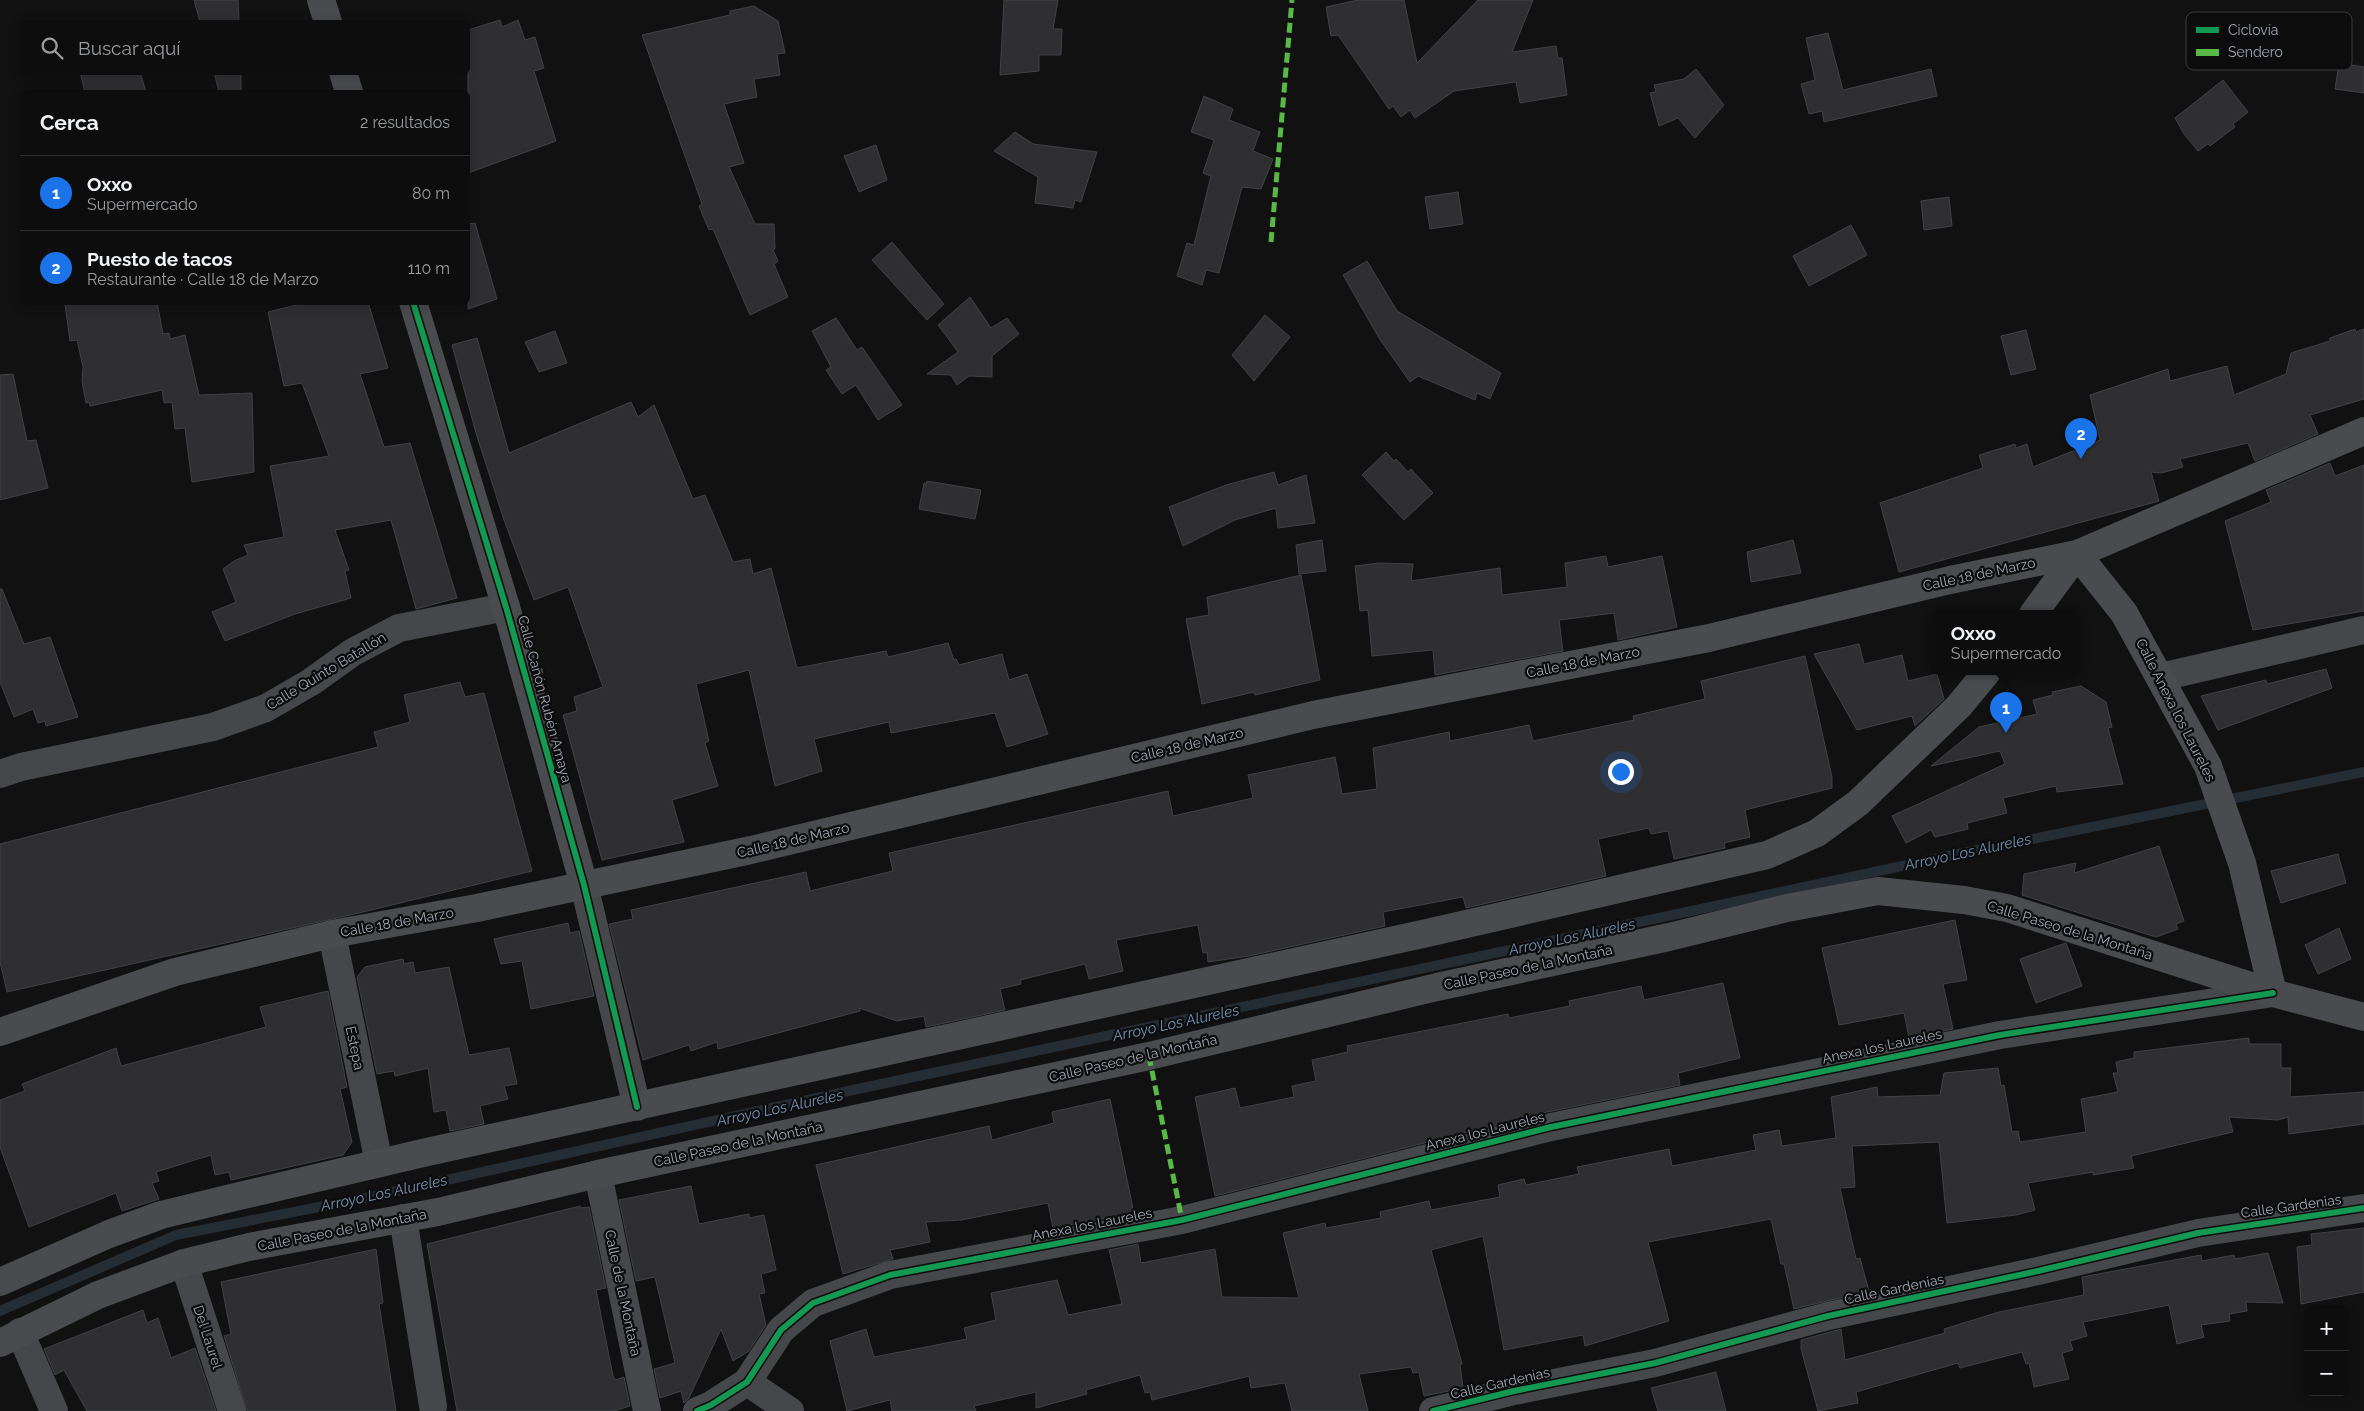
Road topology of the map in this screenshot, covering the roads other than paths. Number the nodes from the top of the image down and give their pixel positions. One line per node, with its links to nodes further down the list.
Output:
1 (321, 0): 2 (main road)
2 (327, 20)
3 (344, 75): 4 (main road)
4 (348, 90)
5 (414, 305): 8 (main road, Calle Cañón Rubén Amaya)
6 (2364, 431): 7 (main road, Calle 18 de Marzo)
7 (2076, 554): 9 (main road); 12 (main road, Calle Anexa los Laureles); 14 (main road, Calle 18 de Marzo)
8 (506, 607): 13 (street, Calle Quinto Batallón); 14 (main road, Calle Cañón Rubén Amaya)
9 (2036, 610)
10 (2364, 630): 12 (street)
11 (1985, 675): 19 (main road)
12 (2161, 677): 16 (main road, Calle Anexa los Laureles)
13 (0, 774)
14 (584, 885): 15 (main road, Calle 18 de Marzo); 19 (street, Calle Cañón Rubén Amaya)
15 (332, 934): 18 (main road, Calle 18 de Marzo); 20 (street, Estepa)
16 (2272, 993): 17 (main road); 21 (main road, Calle Paseo de la Montaña); 27 (street, Anexa los Laureles)
17 (2364, 1017)
18 (2, 1028)
19 (637, 1107): 20 (main road)
20 (379, 1163): 25 (main road)
21 (598, 1174): 23 (main road, Calle Paseo de la Montaña); 31 (street, Calle de la Montaña)
22 (2364, 1208): 34 (street, Calle Gardenias)
23 (403, 1218): 24 (main road, Calle Paseo de la Montaña); 28 (street)
24 (184, 1263): 26 (main road, Calle Paseo de la Montaña); 30 (street, Del Laurel)
25 (0, 1282)
26 (10, 1337): 29 (street)
27 (746, 1382): 32 (street); 33 (street)
28 (433, 1406)
29 (54, 1411)
30 (232, 1411)
31 (648, 1411)
32 (697, 1411)
33 (790, 1411)
34 (1433, 1411)

